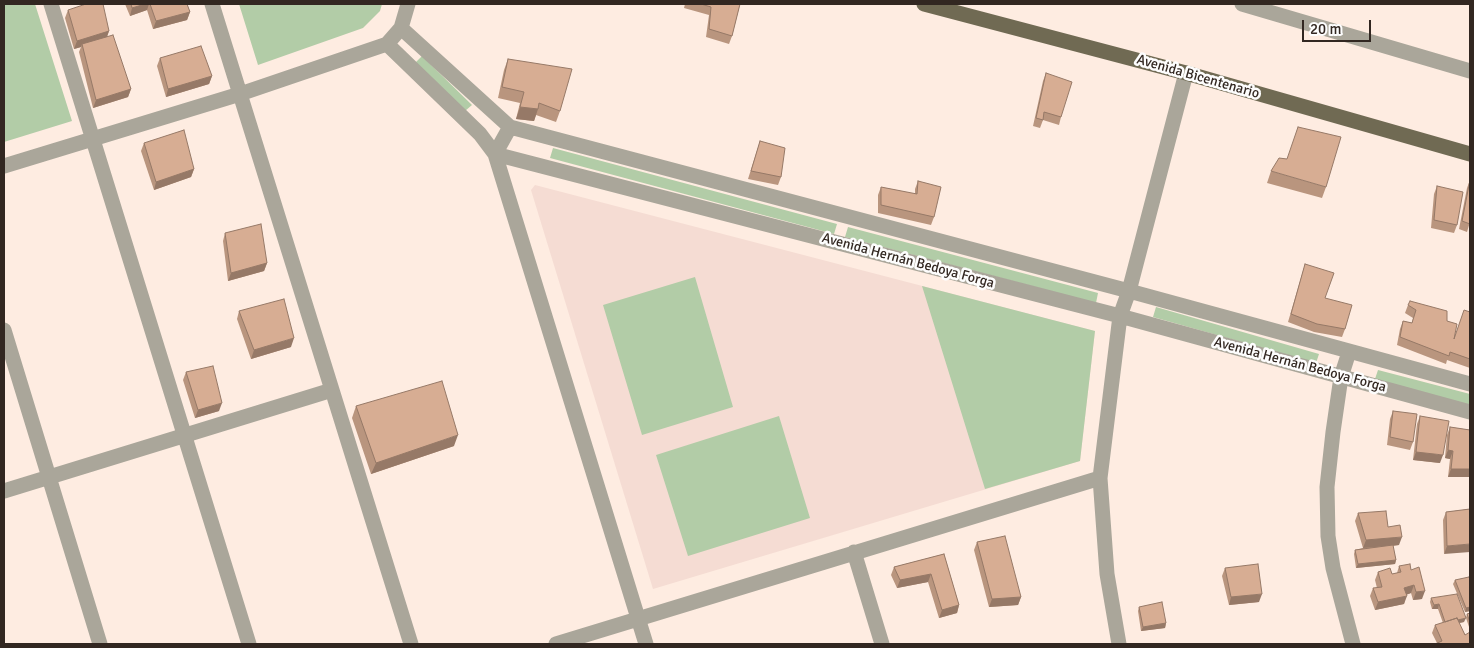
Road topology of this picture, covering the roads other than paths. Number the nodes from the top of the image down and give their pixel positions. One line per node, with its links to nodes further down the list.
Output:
1 (51, 4): 12 (street)
2 (212, 4): 10 (street)
3 (408, 4): 6 (street)
4 (924, 4): 9 (main road, Avenida Bicentenario)
5 (1242, 4): 8 (street)
6 (401, 28): 7 (street); 11 (street, Avenida Hernán Bedoya Forga)
7 (387, 44): 10 (street); 13 (street)
8 (1470, 71)
9 (1186, 73): 14 (main road, Avenida Bicentenario); 16 (street)
10 (240, 94): 12 (street); 22 (street)
11 (510, 127): 13 (street); 16 (street, Avenida Hernán Bedoya Forga)
12 (94, 138): 15 (street); 24 (street)
13 (495, 154): 17 (street, Avenida Hernán Bedoya Forga); 29 (street)
14 (1470, 154)
15 (4, 166)
16 (1129, 291): 17 (street); 19 (street, Avenida Hernán Bedoya Forga)
17 (1120, 316): 20 (street, Avenida Hernán Bedoya Forga); 26 (street)
18 (4, 330): 25 (street)
19 (1349, 352): 20 (street); 21 (street, Avenida Hernán Bedoya Forga)
20 (1341, 377): 23 (street, Avenida Hernán Bedoya Forga); 37 (street)
21 (1470, 384)
22 (332, 390): 24 (street); 32 (street)
23 (1470, 412)
24 (185, 434): 25 (street); 31 (street)
25 (49, 476): 27 (street); 30 (street)
26 (1100, 478): 28 (street); 36 (street)
27 (4, 491)
28 (854, 552): 29 (street); 35 (street)
29 (638, 618): 33 (street); 34 (street)
30 (100, 644)
31 (249, 644)
32 (411, 644)
33 (556, 644)
34 (646, 644)
35 (882, 644)
36 (1120, 644)
37 (1352, 644)

